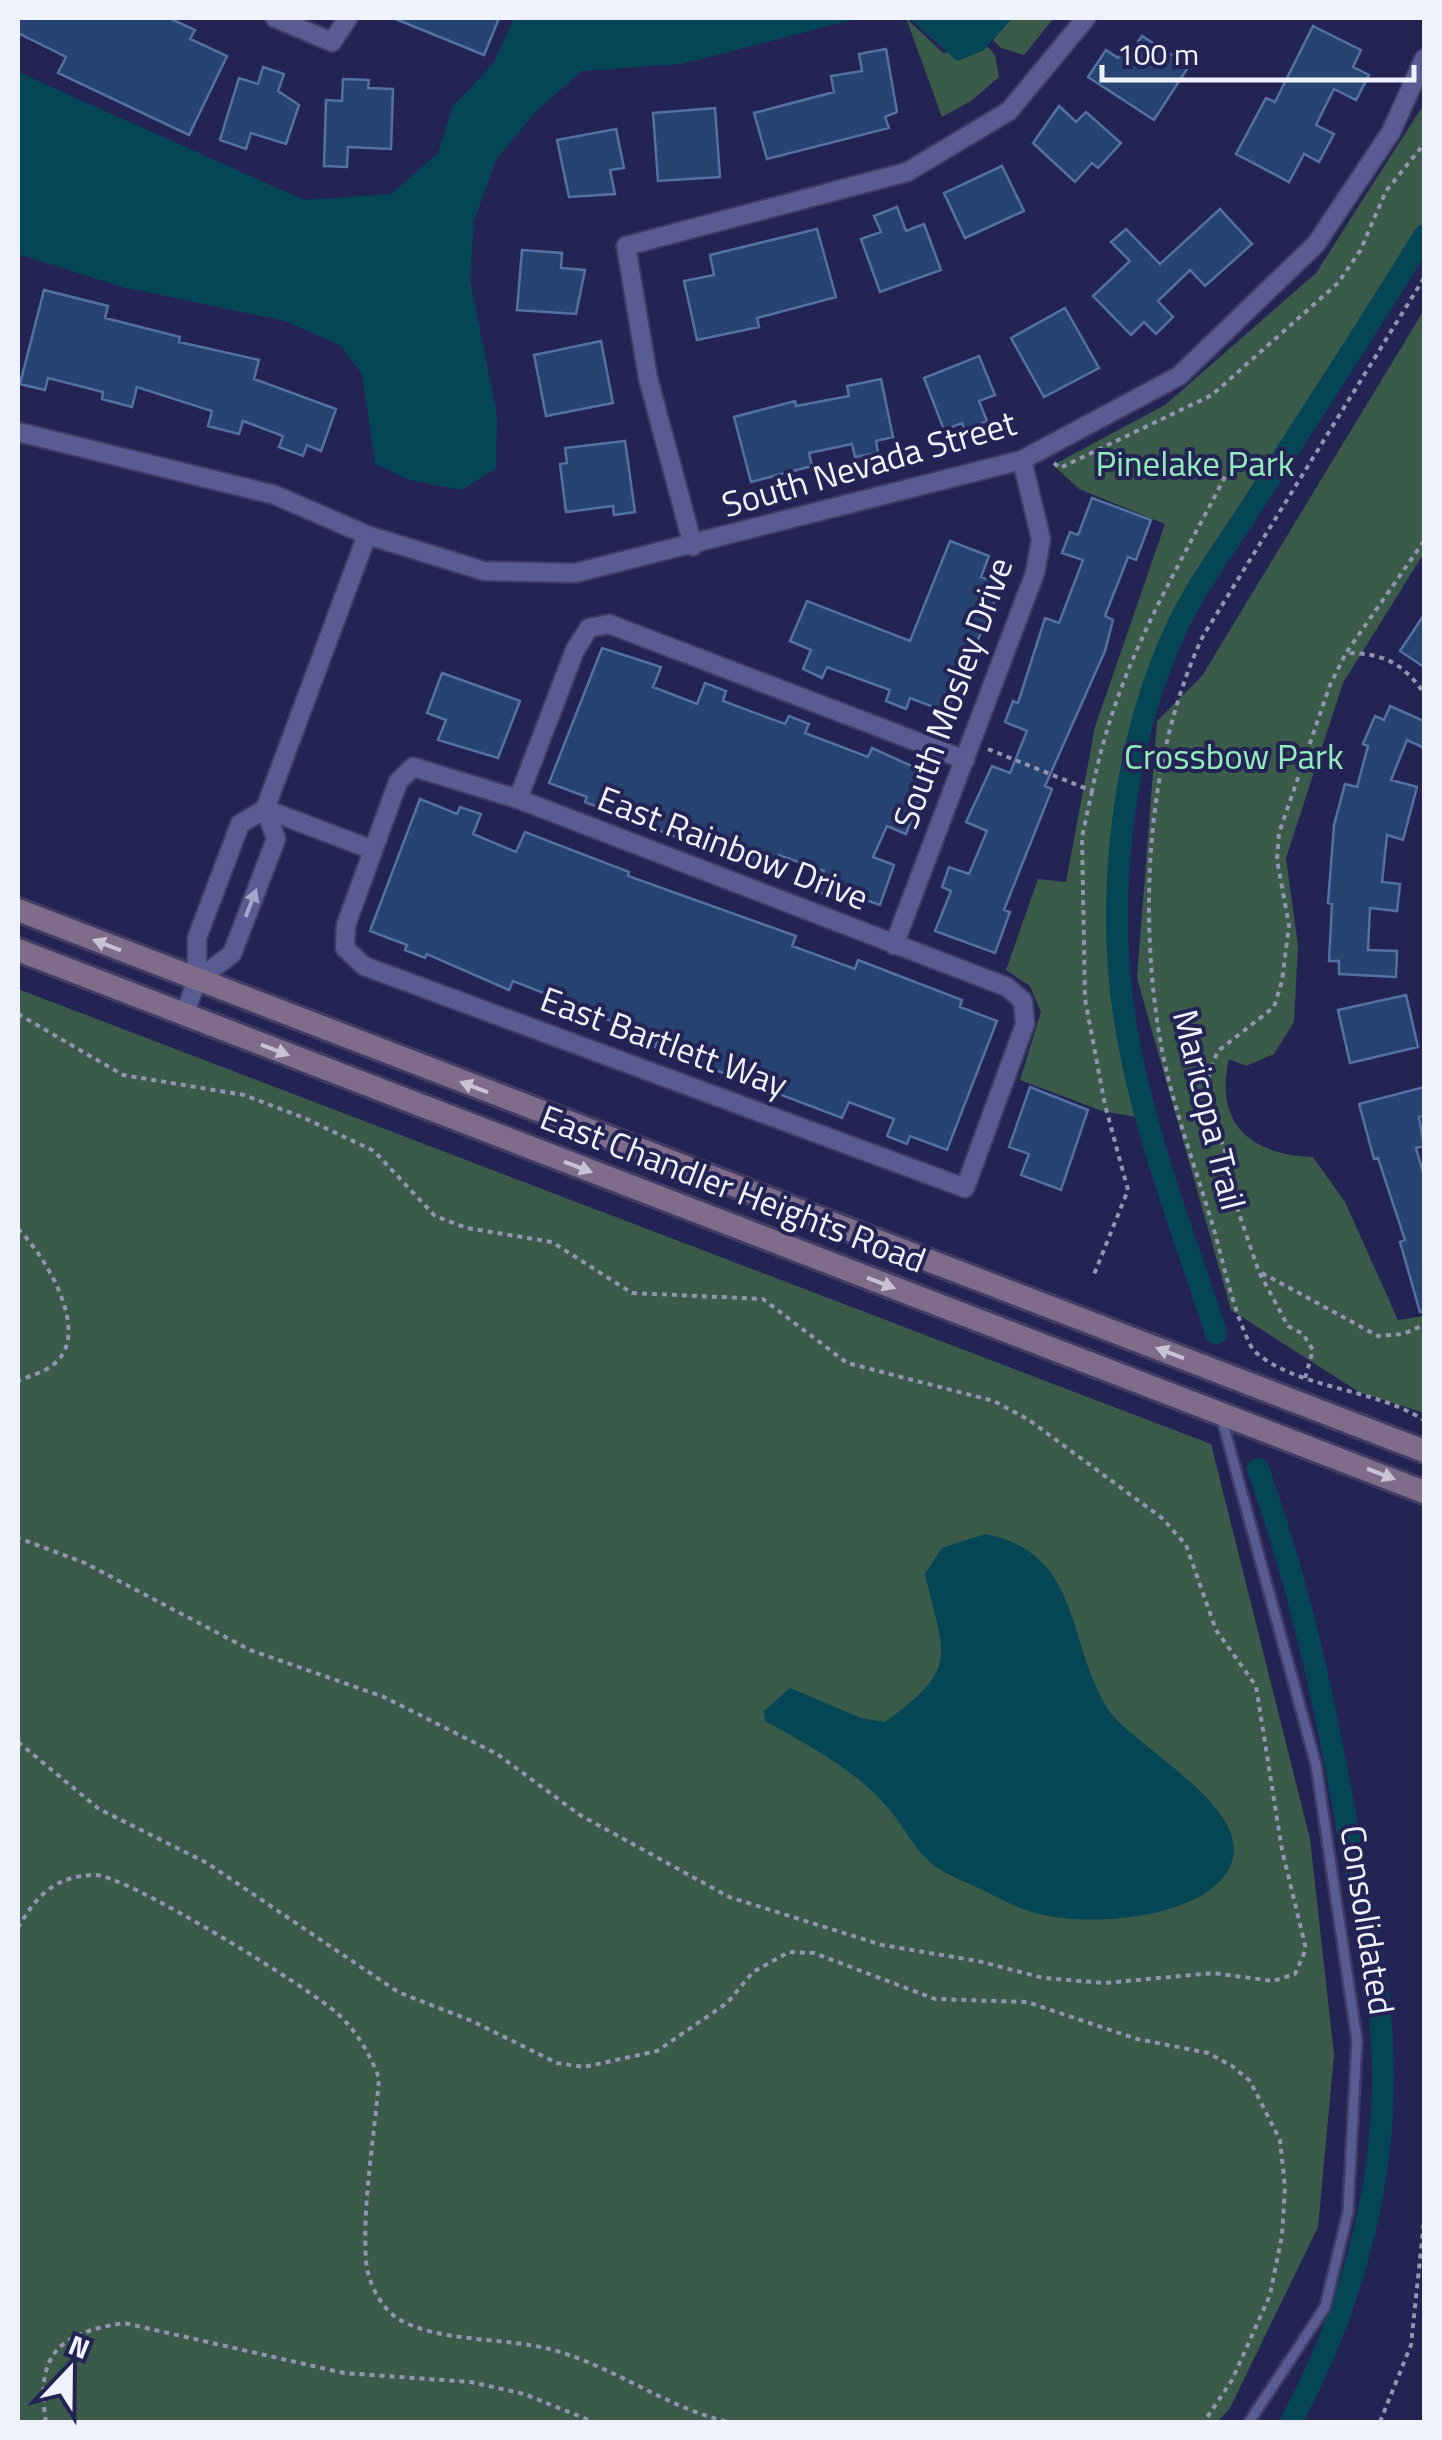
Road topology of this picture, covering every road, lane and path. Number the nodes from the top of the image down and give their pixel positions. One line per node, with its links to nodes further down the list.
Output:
1 (275, 18): 2 (street)
2 (348, 18)
3 (1086, 18): 11 (street)
4 (1424, 59): 7 (street, South Nevada Street)
5 (1424, 278): 31 (path, Maricopa Trail)
6 (18, 432): 9 (street, South Nevada Street)
7 (1022, 460): 11 (street, South Nevada Street); 14 (street, South Mosley Drive)
8 (1227, 473): 15 (path)
9 (367, 535): 11 (street, South Nevada Street); 17 (street)
10 (1424, 541): 12 (path)
11 (693, 546)
12 (1346, 654): 13 (path); 27 (path)
13 (1424, 694)
14 (968, 751): 15 (path); 16 (street); 20 (street, South Mosley Drive)
15 (1092, 792): 28 (path)
16 (518, 799): 18 (street, East Rainbow Drive); 20 (street, East Rainbow Drive)
17 (265, 809): 18 (street); 22 (street); 22 (street, one-way to 17)
18 (374, 850): 25 (street, East Bartlett Way)
19 (18, 910): 22 (main road, East Chandler Heights Road, one-way to 19)
20 (894, 945): 25 (street, East Rainbow Drive)
21 (18, 950): 24 (main road, East Chandler Heights Road)
22 (197, 980): 24 (street); 30 (main road, East Chandler Heights Road, one-way to 22)
23 (18, 1014): 41 (path)
24 (184, 1014): 34 (main road, East Chandler Heights Road, one-way to 34)
25 (965, 1188)
26 (18, 1229): 32 (path)
27 (1258, 1272): 29 (path); 31 (path)
28 (1093, 1278)
29 (1424, 1326)
30 (1205, 1367): 33 (main road, East Chandler Heights Road); 34 (main road)
31 (1305, 1378): 35 (path, Maricopa Trail)
32 (18, 1381)
33 (1266, 1390): 36 (main road, East Chandler Heights Road); 37 (main road)
34 (1220, 1413): 37 (main road, East Chandler Heights Road); 49 (lane, Consolidated)
35 (1424, 1420)
36 (1359, 1426): 38 (main road, East Chandler Heights Road); 39 (main road)
37 (1275, 1434): 39 (main road, East Chandler Heights Road)
38 (1424, 1451)
39 (1346, 1461): 40 (main road, East Chandler Heights Road, one-way to 40)
40 (1424, 1492)
41 (18, 1538)
42 (18, 1742): 48 (path)
43 (18, 1928): 47 (path)
44 (1424, 2221): 50 (path)
45 (46, 2422): 46 (path)
46 (594, 2422)
47 (728, 2422)
48 (1204, 2422)
49 (1250, 2422)
50 (1380, 2422)

